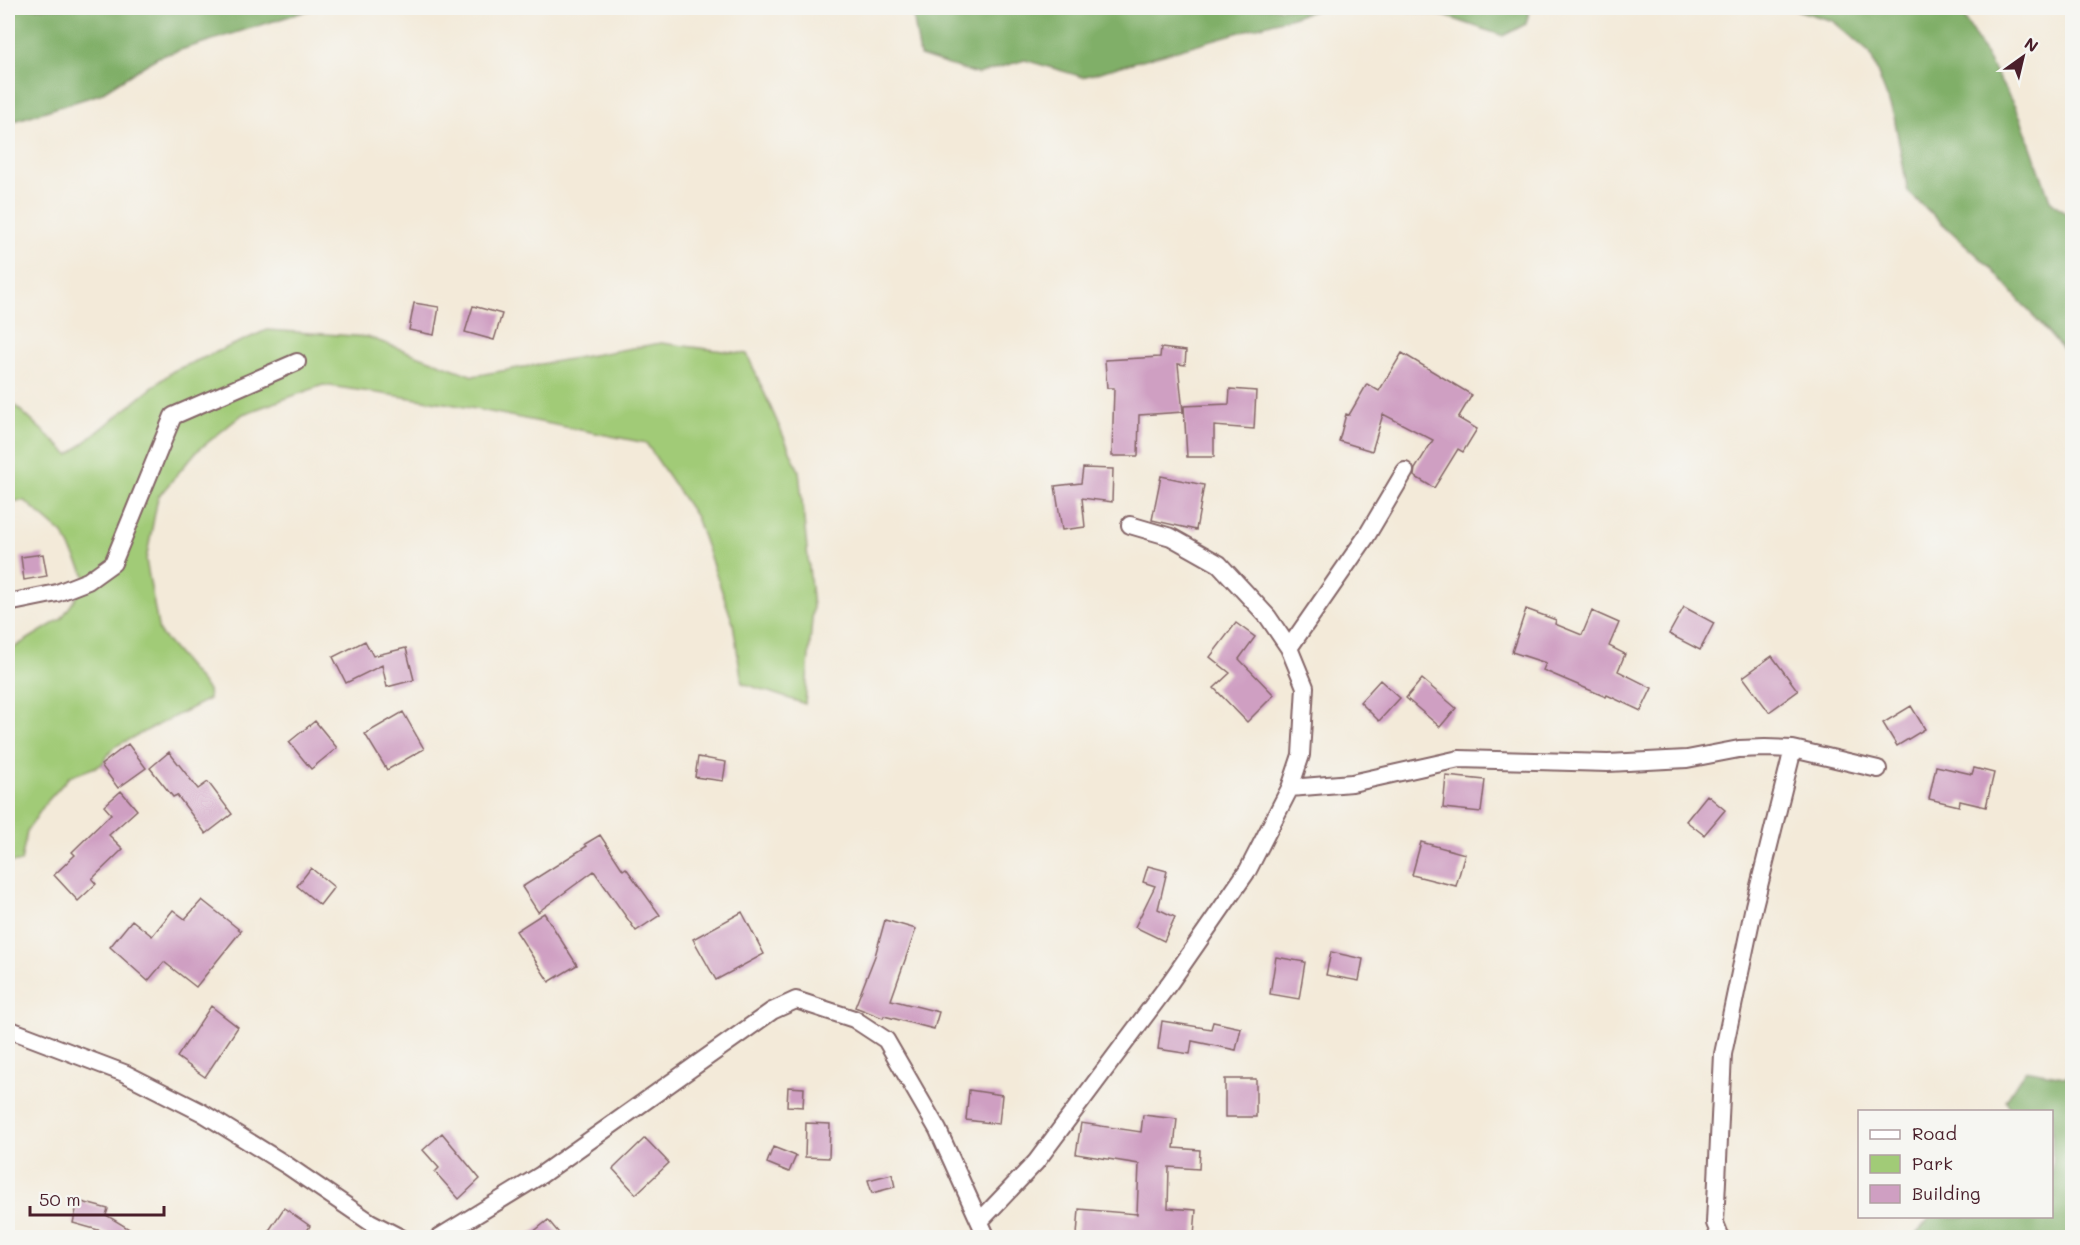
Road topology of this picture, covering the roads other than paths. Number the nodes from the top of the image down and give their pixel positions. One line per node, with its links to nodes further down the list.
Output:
1 (297, 362): 4 (street)
2 (1405, 471): 5 (street)
3 (1130, 525): 5 (street)
4 (8, 603)
5 (1289, 648): 8 (street)
6 (1793, 749): 7 (street); 8 (street); 14 (street)
7 (1878, 769)
8 (1290, 788): 10 (street)
9 (8, 1029): 11 (street)
10 (980, 1221): 12 (street); 13 (street)
11 (401, 1238)
12 (438, 1238)
13 (987, 1238)
14 (1721, 1238)

